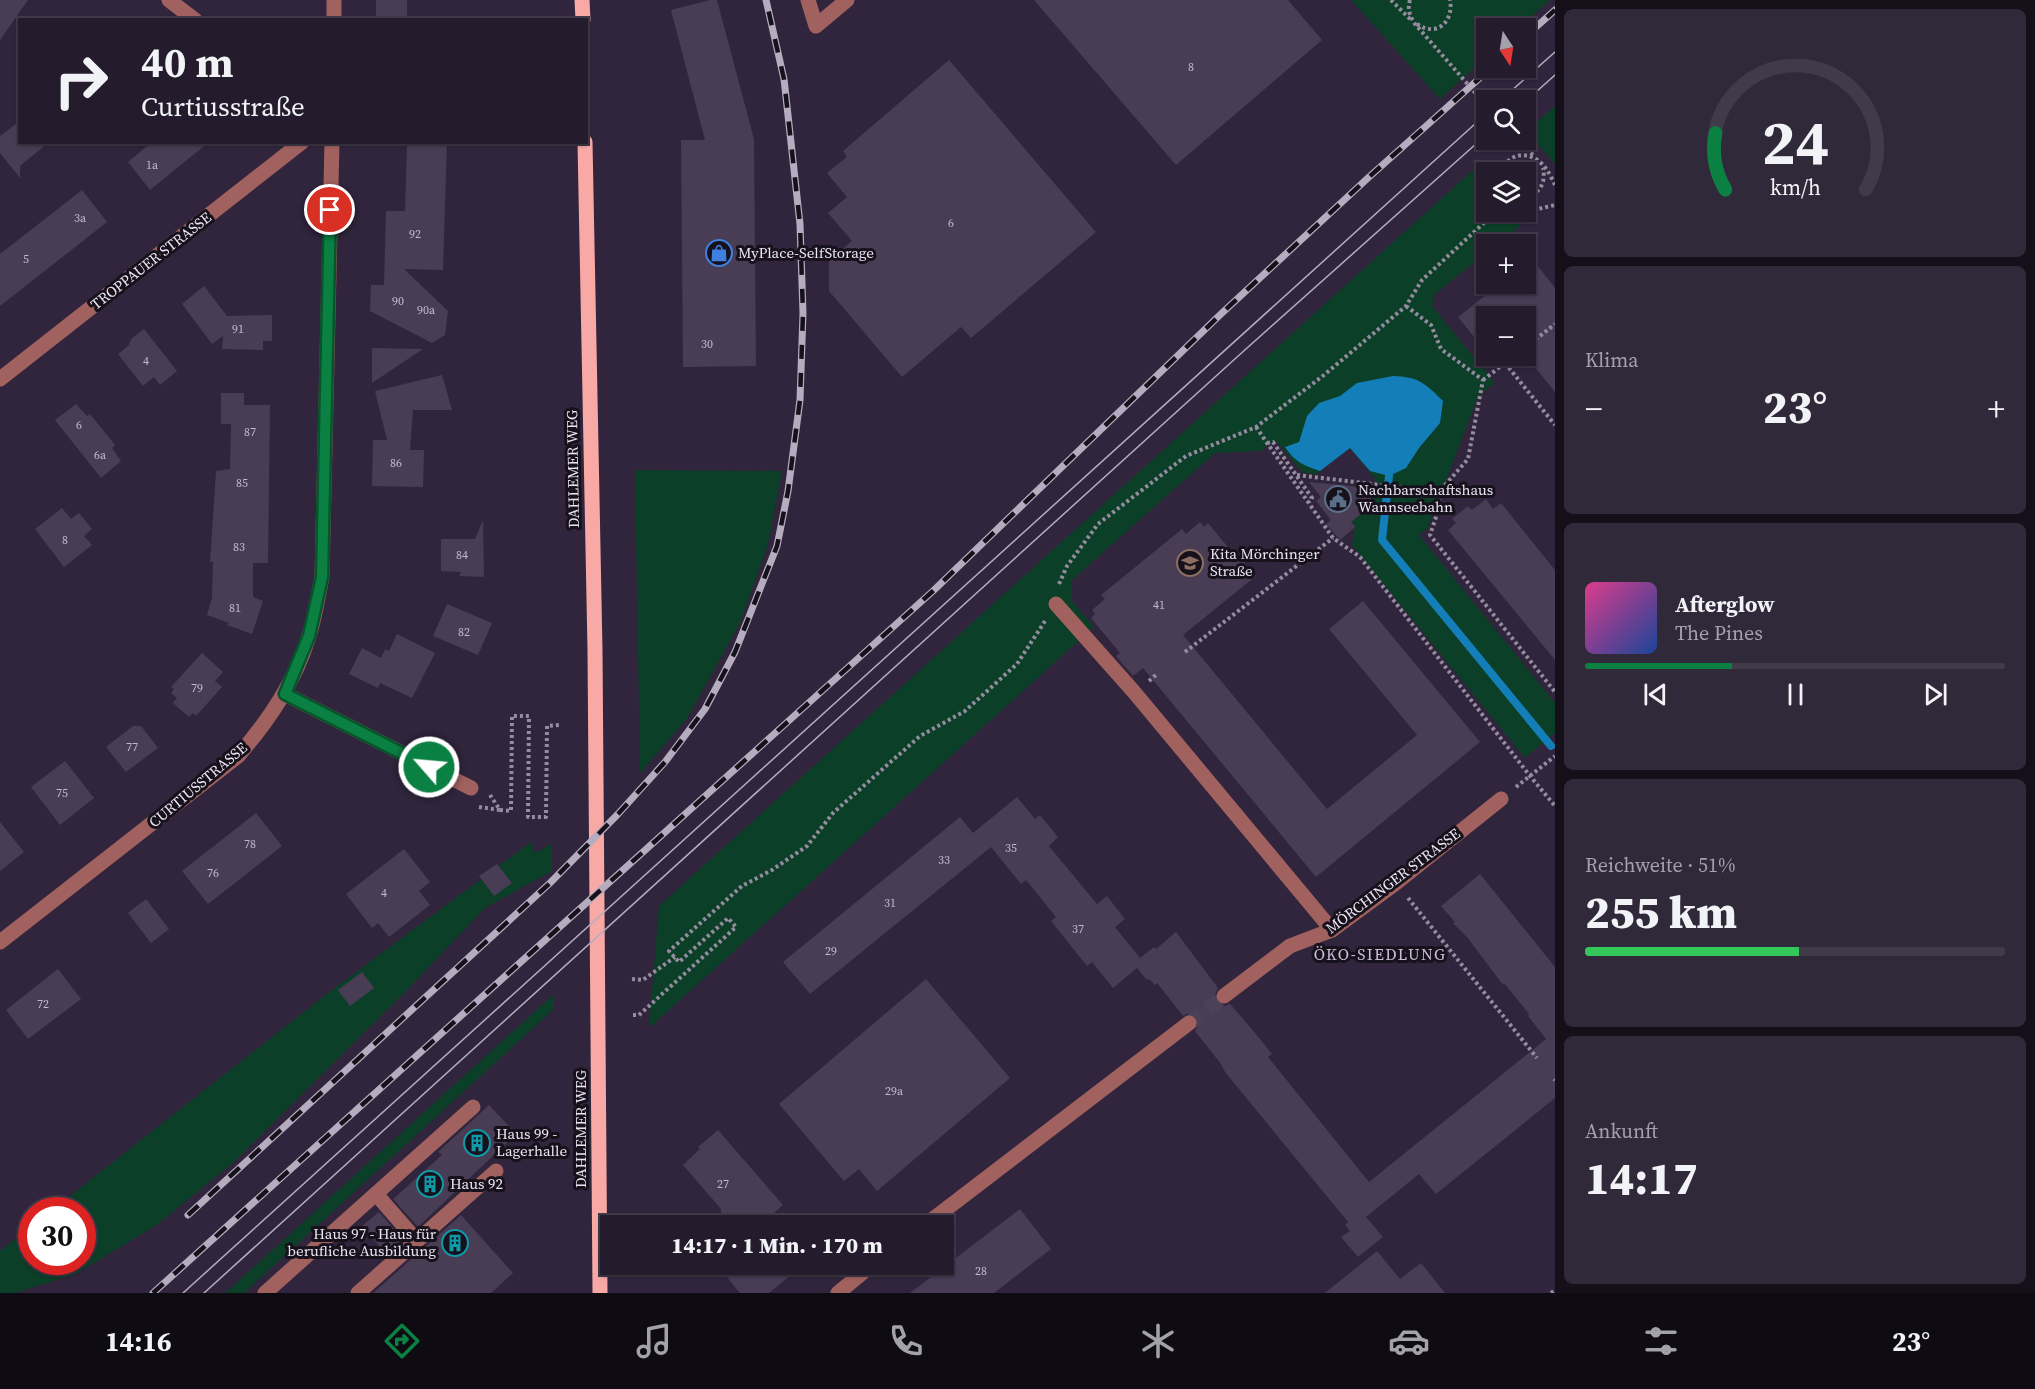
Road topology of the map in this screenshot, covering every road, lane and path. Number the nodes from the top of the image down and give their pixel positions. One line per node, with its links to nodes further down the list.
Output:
1 (169, 0): 9 (street)
2 (334, 0): 10 (street)
3 (582, 0): 11 (main road)
4 (808, 0): 5 (street)
5 (847, 0)
6 (1391, 0): 8 (path)
7 (1410, 0): 12 (path)
8 (1450, 0)
9 (192, 18)
10 (334, 18)
11 (583, 18)
12 (1476, 94)
13 (299, 144): 26 (street, TROPPAUER STRASSE)
14 (332, 144): 38 (street, CURTIUSSTRASSE)
15 (585, 144): 63 (main road, DAHLEMER WEG)
16 (1527, 150): 19 (path)
17 (1507, 162): 18 (path)
18 (1555, 185)
19 (1536, 192)
20 (1555, 205): 21 (path)
21 (1406, 306): 27 (path); 29 (path)
22 (1555, 324): 23 (path)
23 (1536, 339)
24 (1501, 366): 27 (path)
25 (1507, 366): 28 (path)
26 (0, 379)
27 (1483, 380): 32 (path)
28 (1555, 425)
29 (1256, 427): 30 (path); 35 (path)
30 (1267, 443): 31 (path); 33 (path)
31 (1297, 475): 32 (path); 33 (path)
32 (1439, 492): 37 (path)
33 (1309, 502): 34 (path)
34 (1333, 538): 36 (path); 41 (path)
35 (1056, 604): 46 (street); 48 (path)
36 (1185, 652)
37 (1555, 692)
38 (285, 694): 42 (street); 47 (street, CURTIUSSTRASSE)
39 (560, 726): 42 (path)
40 (1555, 756): 41 (path)
41 (1530, 776): 43 (path); 44 (path)
42 (471, 788)
43 (1501, 799): 45 (street, MÖRCHINGER STRASSE)
44 (1555, 806)
45 (1396, 883): 46 (street, MÖRCHINGER STRASSE); 53 (path)
46 (1332, 930): 50 (street, MÖRCHINGER STRASSE)
47 (0, 942)
48 (675, 957): 49 (path); 51 (path)
49 (633, 979)
50 (1224, 996)
51 (636, 1015)
52 (1189, 1023): 57 (street)
53 (1537, 1058)
54 (473, 1107): 56 (street)
55 (496, 1171): 58 (street)
56 (376, 1194): 58 (street); 61 (street)
57 (938, 1215)
58 (417, 1241): 62 (street)
59 (860, 1275): 64 (street)
60 (1555, 1290): 65 (path)
61 (265, 1293)
62 (358, 1293)
63 (600, 1293)
64 (838, 1293)
65 (1551, 1293)

